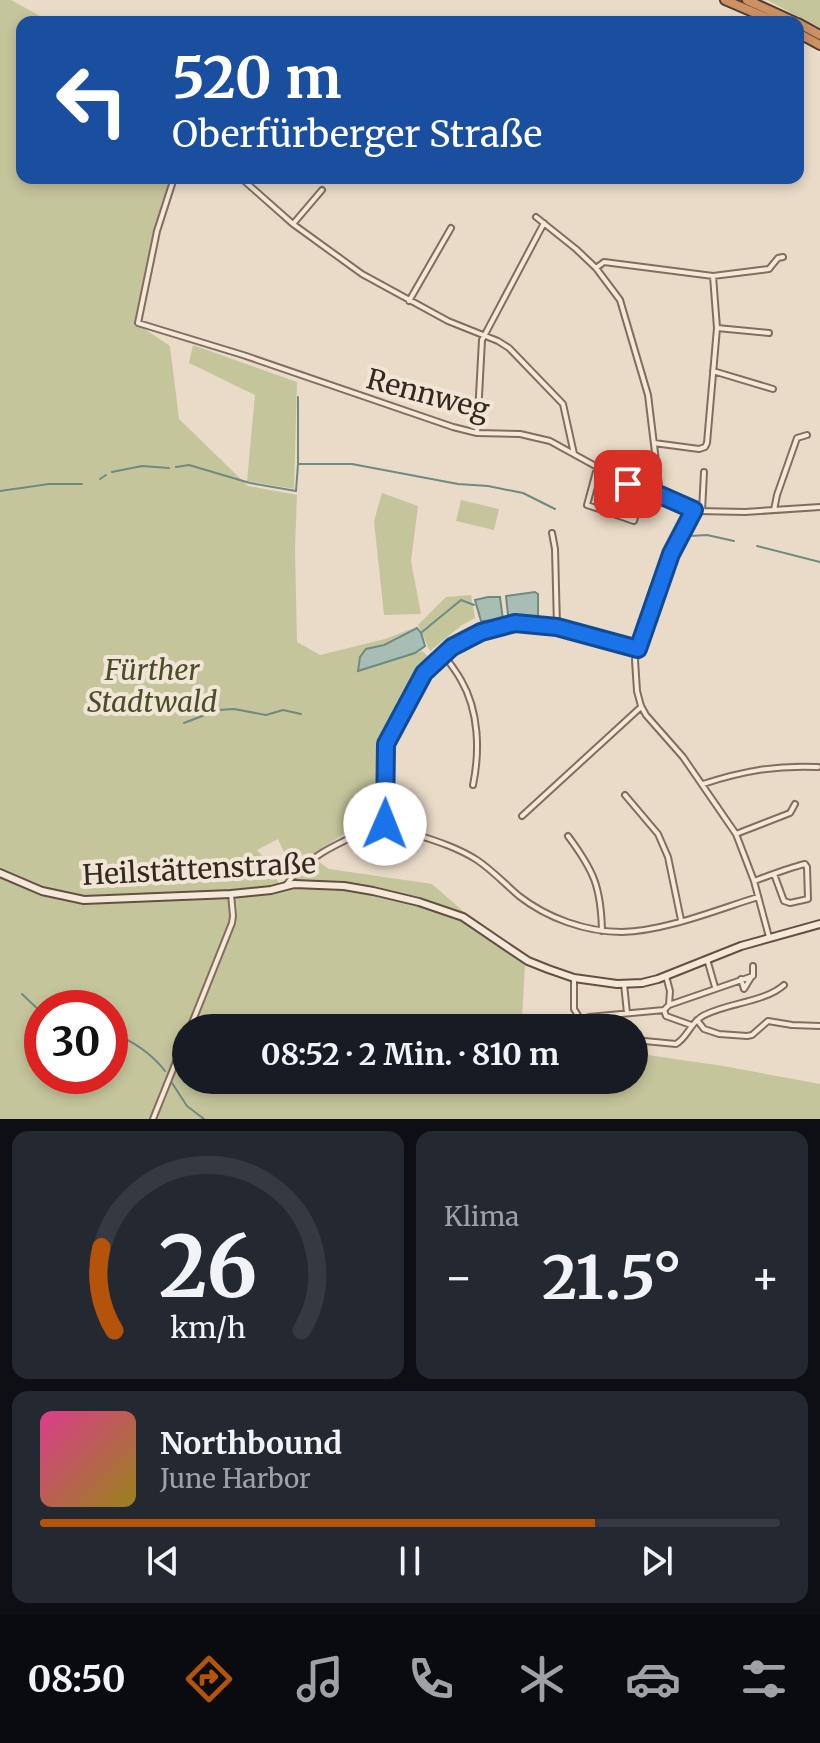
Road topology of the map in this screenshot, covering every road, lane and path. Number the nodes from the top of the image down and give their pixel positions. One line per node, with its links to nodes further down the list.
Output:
1 (725, 0): 3 (highway)
2 (747, 0): 4 (highway)
3 (762, 16)
4 (782, 16)
5 (171, 184): 21 (street, Rennweg)
6 (248, 184): 10 (street)
7 (322, 190): 10 (street)
8 (536, 217): 9 (street)
9 (544, 223): 13 (street); 18 (street)
10 (293, 224): 15 (street)
11 (451, 228): 15 (street)
12 (783, 257): 14 (street)
13 (596, 268): 14 (street); 23 (street)
14 (713, 276): 16 (street)
15 (409, 301): 18 (street)
16 (717, 328): 17 (street); 19 (street)
17 (769, 333)
18 (484, 335): 21 (street); 24 (street)
19 (713, 371): 20 (street); 23 (street)
20 (773, 389)
21 (477, 433): 24 (street, Rennweg)
22 (807, 435): 32 (street)
23 (654, 443): 28 (street)
24 (574, 454): 25 (street, Rennweg)
25 (597, 468): 27 (street, Rennweg); 27 (street)
26 (704, 472): 31 (street)
27 (643, 490): 28 (street, Rennweg)
28 (660, 495): 30 (street, Rennweg)
29 (820, 507): 32 (street, Rennweg)
30 (694, 510): 31 (street, Rennweg); 35 (street)
31 (702, 511): 32 (street, Rennweg)
32 (773, 511)
33 (552, 533): 34 (street)
34 (557, 627): 35 (street); 36 (street)
35 (638, 649): 37 (street)
36 (443, 654): 40 (street); 44 (street)
37 (641, 706): 39 (street); 43 (street)
38 (818, 767): 39 (street)
39 (703, 784): 45 (street)
40 (473, 785)
41 (625, 795): 53 (street)
42 (795, 804): 45 (street)
43 (522, 816)
44 (385, 824): 50 (street); 55 (street)
45 (736, 834): 49 (street)
46 (568, 836): 55 (street)
47 (0, 873): 51 (street, Heilstättenstraße)
48 (774, 874): 48 (street); 49 (street)
49 (754, 881): 52 (street)
50 (286, 885): 51 (street, Heilstättenstraße); 61 (street, Heilstättenstraße)
51 (231, 894): 71 (street)
52 (759, 897): 53 (street); 56 (street)
53 (681, 920): 55 (street)
54 (820, 924): 56 (street, Heilstättenstraße)
55 (602, 931)
56 (769, 937): 57 (street, Heilstättenstraße)
57 (707, 959): 59 (street, Heilstättenstraße); 65 (street)
58 (753, 966): 60 (street)
59 (666, 976): 63 (street, Heilstättenstraße); 68 (street)
60 (753, 976): 62 (street); 66 (street)
61 (574, 978): 63 (street, Heilstättenstraße); 72 (street)
62 (741, 979): 65 (street); 66 (street)
63 (624, 984): 70 (street)
64 (784, 985): 67 (street)
65 (715, 987): 68 (street)
66 (744, 989): 67 (street)
67 (747, 1001): 74 (street)
68 (669, 1005): 69 (street)
69 (664, 1010): 70 (street); 75 (street)
70 (627, 1013): 73 (street)
71 (196, 1014)
72 (577, 1014)
73 (618, 1014)
74 (697, 1020): 75 (street); 76 (street)
75 (691, 1025): 77 (street)
76 (820, 1026)
77 (648, 1041)
78 (172, 1072): 79 (street)
79 (153, 1119)

